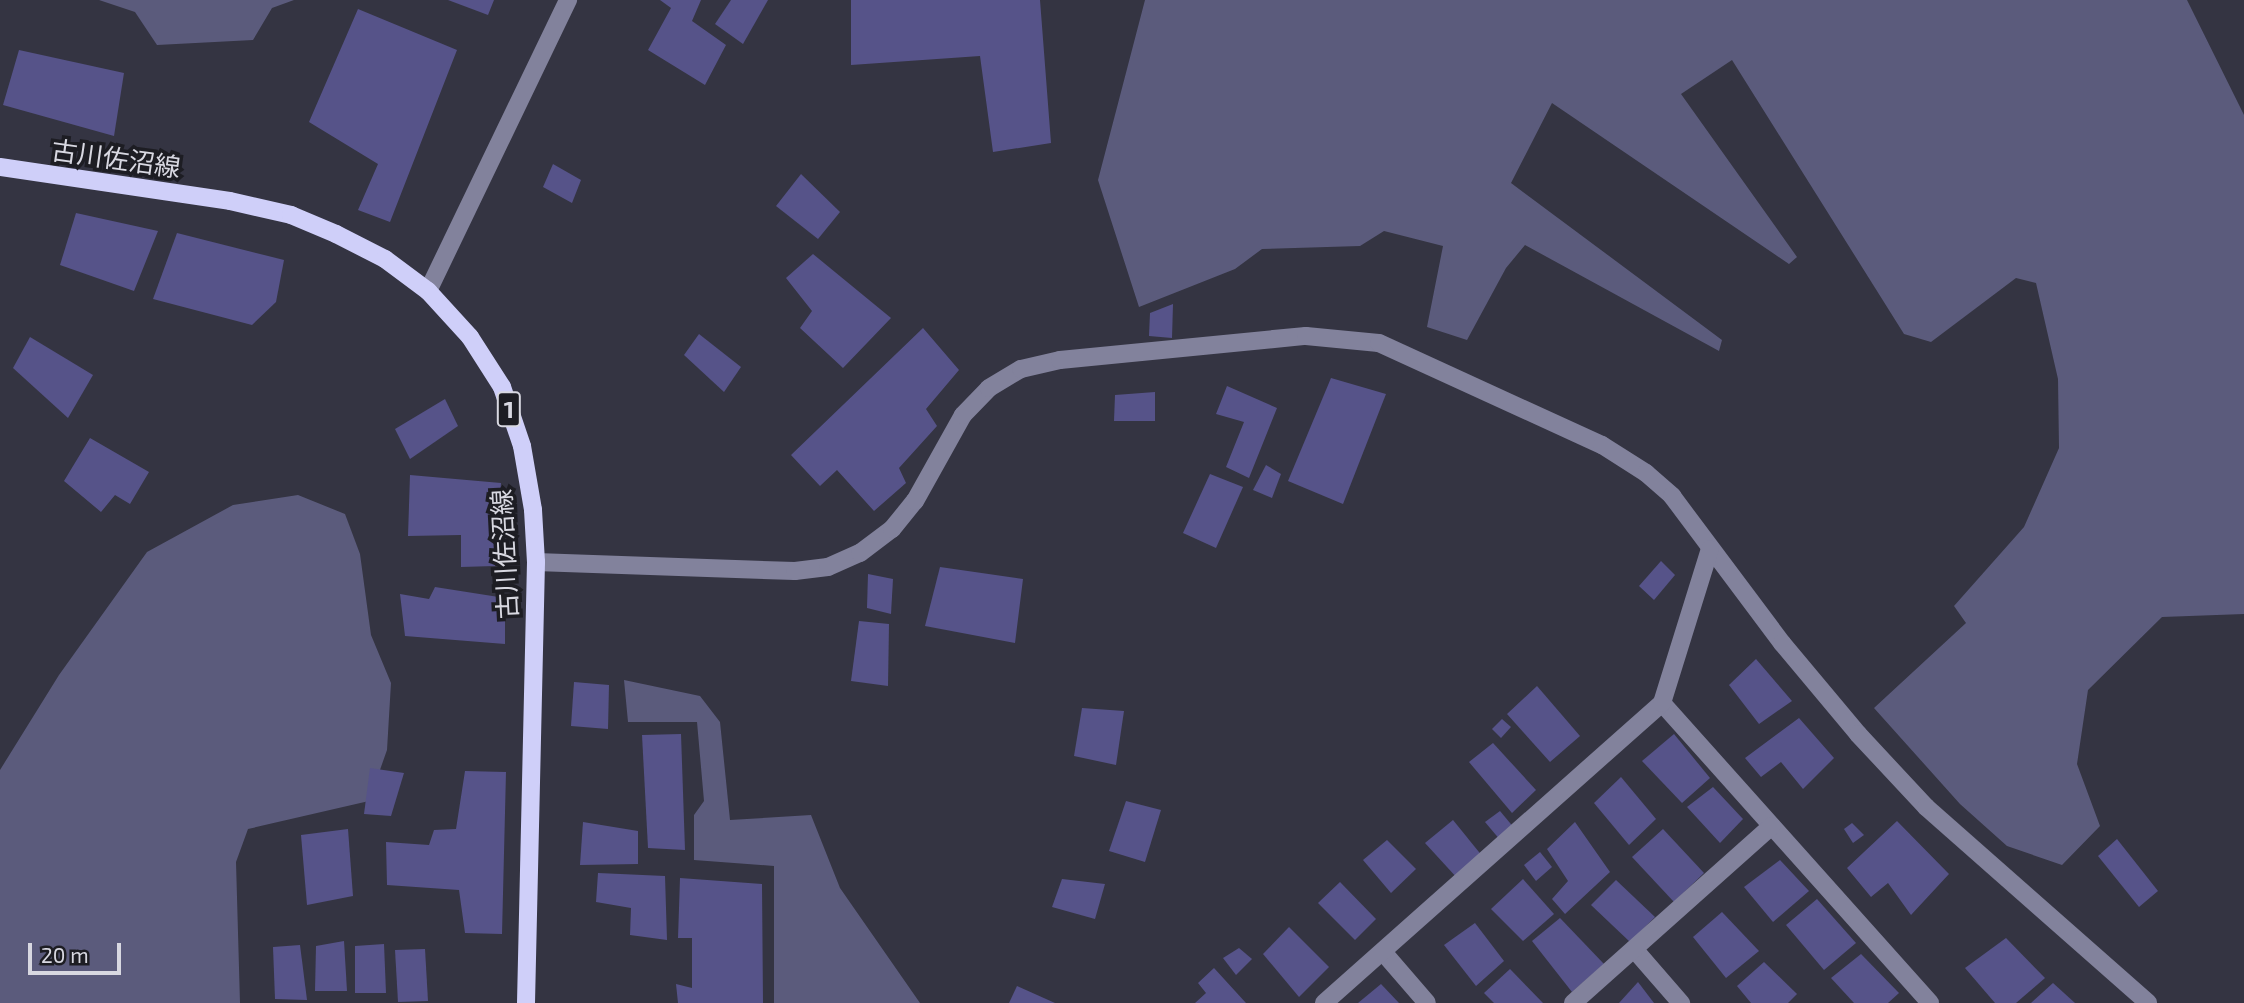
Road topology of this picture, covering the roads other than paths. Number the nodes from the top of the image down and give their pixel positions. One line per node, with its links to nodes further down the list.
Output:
1 (568, 0): 3 (street)
2 (0, 167): 3 (main road, 古川佐沼線 / 1)
3 (428, 291): 5 (main road, 古川佐沼線 / 1)
4 (1710, 549): 5 (street); 6 (street); 16 (street)
5 (536, 562): 10 (main road, 古川佐沼線 / 1)
6 (1661, 703): 7 (street); 9 (street)
7 (1772, 826): 8 (street); 15 (street)
8 (1634, 949): 13 (street); 14 (street)
9 (1383, 952): 11 (street); 12 (street)
10 (526, 1003)
11 (1324, 1003)
12 (1427, 1003)
13 (1573, 1003)
14 (1681, 1003)
15 (1930, 1003)
16 (2148, 1003)

